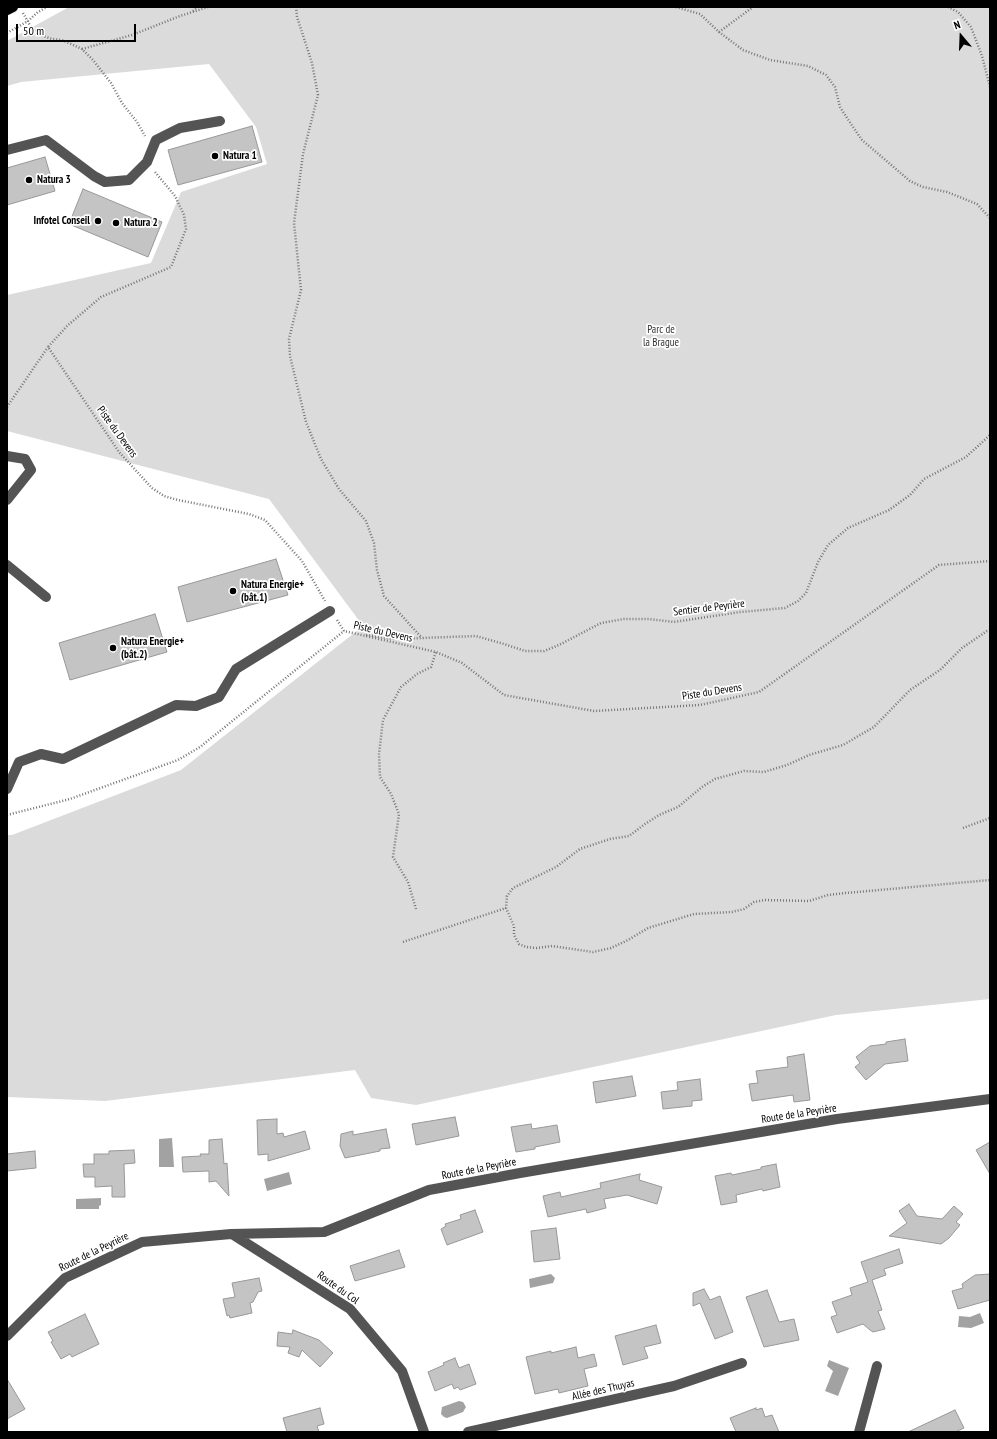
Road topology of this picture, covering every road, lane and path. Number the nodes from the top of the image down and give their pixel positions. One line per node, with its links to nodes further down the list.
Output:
1 (13, 7): 10 (main road)
2 (20, 7): 12 (path)
3 (47, 7): 12 (path)
4 (198, 7): 11 (path)
5 (208, 7): 11 (path)
6 (296, 7): 33 (path)
7 (676, 7): 13 (path)
8 (753, 7): 13 (path)
9 (948, 7): 16 (path)
10 (7, 10)
11 (193, 12): 15 (path)
12 (28, 21): 14 (path); 15 (path)
13 (719, 32): 21 (path)
14 (7, 33)
15 (82, 49): 18 (path)
16 (990, 87)
17 (220, 122): 18 (street)
18 (152, 149): 20 (street)
19 (7, 150): 20 (street)
20 (147, 162): 22 (path)
21 (990, 218)
22 (48, 346): 23 (path); 30 (path, Piste du Devens)
23 (7, 407)
24 (990, 435): 33 (path, Sentier de Peyrière)
25 (7, 456): 26 (street)
26 (7, 500)
27 (990, 561): 34 (path, Piste du Devens)
28 (7, 565): 29 (street)
29 (46, 597)
30 (330, 611): 32 (path, Piste du Devens); 35 (street)
31 (990, 630): 40 (path)
32 (344, 631): 33 (path, Sentier de Peyrière); 34 (path, Piste du Devens); 36 (path)
33 (422, 638)
34 (436, 652): 41 (path)
35 (7, 789)
36 (7, 815)
37 (990, 818): 38 (path)
38 (963, 828)
39 (990, 880): 40 (path)
40 (506, 908): 42 (path)
41 (416, 909)
42 (403, 942)
43 (990, 1099): 44 (street, Route de la Peyrière)
44 (231, 1234): 45 (street, Route de la Peyrière); 48 (street, Route du Col)
45 (7, 1336)
46 (742, 1363): 49 (street, Allée des Thuyas)
47 (877, 1366): 50 (street)
48 (424, 1432)
49 (468, 1432)
50 (859, 1432)

